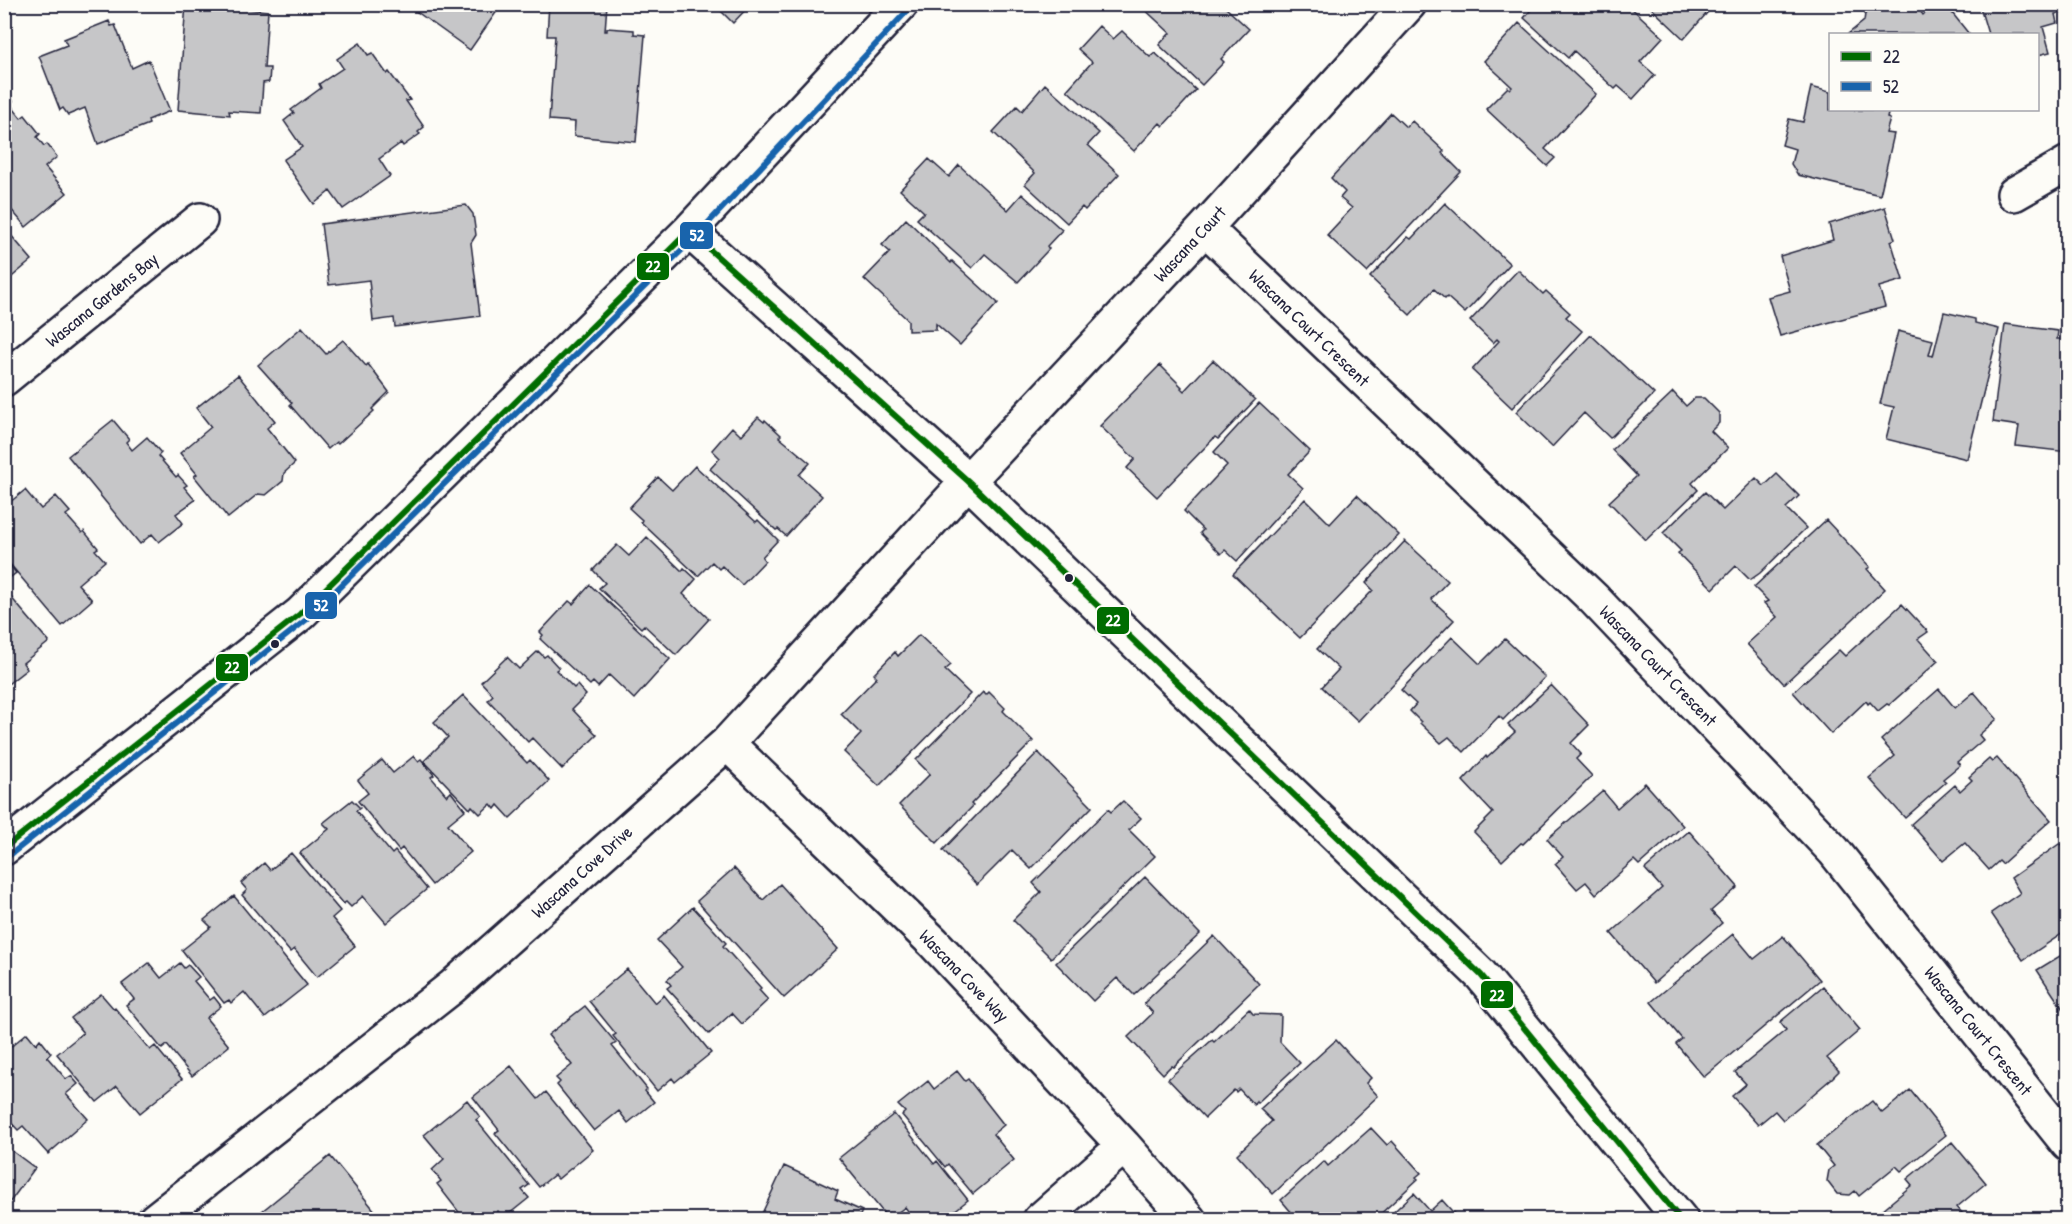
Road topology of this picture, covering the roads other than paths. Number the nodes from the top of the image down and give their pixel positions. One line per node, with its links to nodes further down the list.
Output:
1 (901, 4): 7 (street)
2 (1409, 4): 6 (street, Wascana Court)
3 (2067, 163): 4 (street)
4 (2014, 194)
5 (200, 220): 8 (street, Wascana Gardens Bay)
6 (1205, 228): 9 (street, Wascana Court); 12 (street, Wascana Court Crescent)
7 (689, 231): 9 (street); 11 (street)
8 (4, 379)
9 (968, 481): 10 (street, Wascana Cove Drive); 17 (street)
10 (727, 743): 13 (street, Wascana Cove Way); 14 (street, Wascana Cove Drive)
11 (4, 848)
12 (2067, 1144)
13 (1124, 1146): 15 (street); 16 (street, Wascana Cove Way)
14 (155, 1220)
15 (1040, 1220)
16 (1190, 1220)
17 (1681, 1220)

